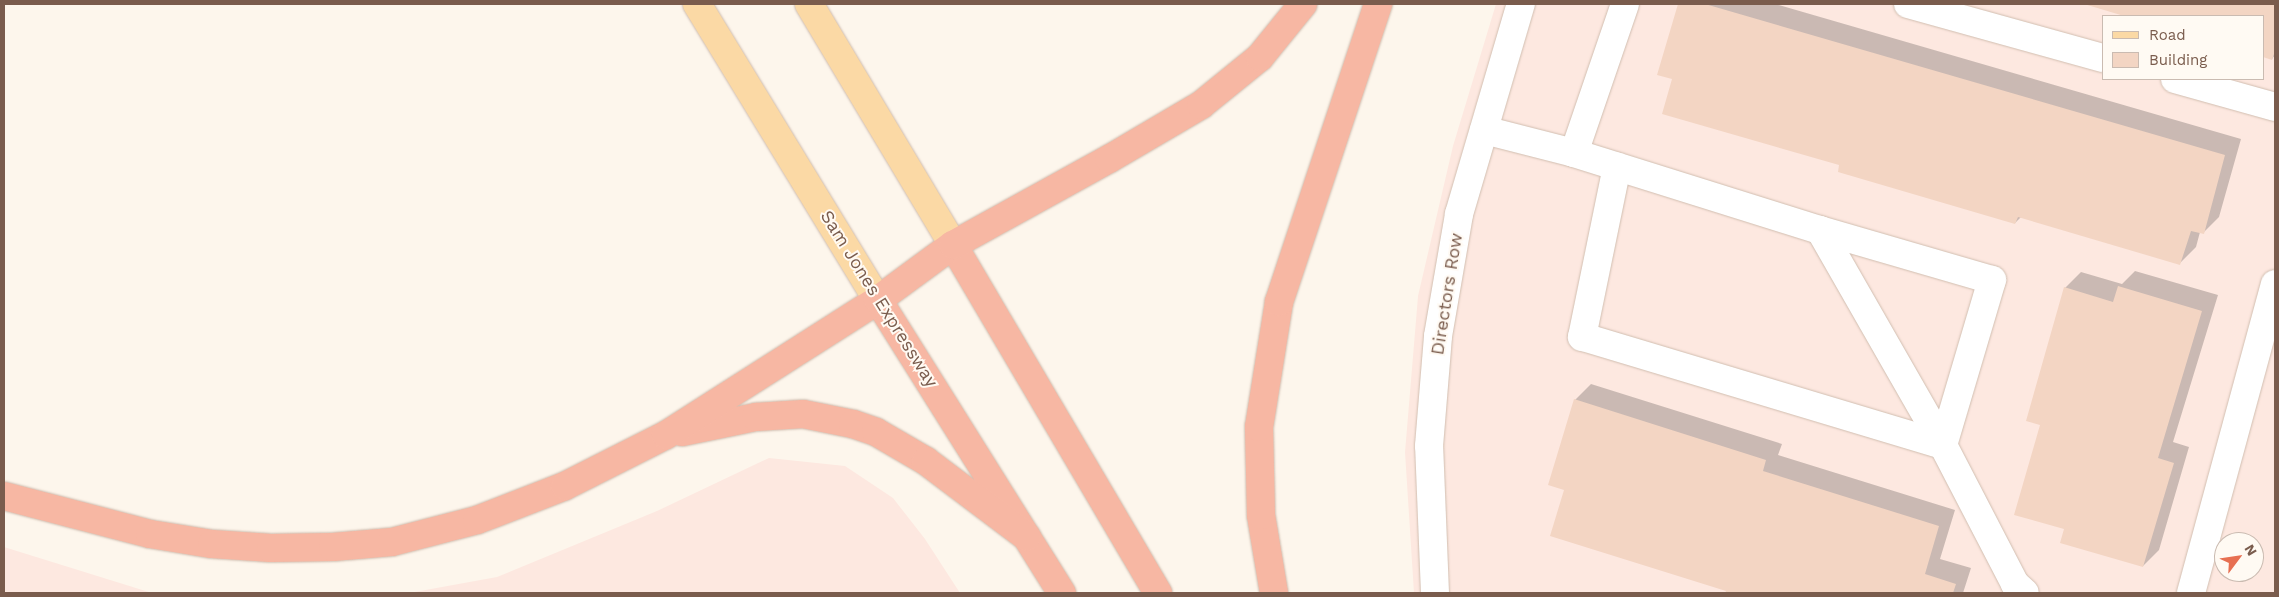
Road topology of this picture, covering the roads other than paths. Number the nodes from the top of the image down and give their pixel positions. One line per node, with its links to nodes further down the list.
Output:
1 (697, 4): 17 (main road, Sam Jones Expressway)
2 (809, 4): 15 (main road)
3 (1302, 4): 15 (highway)
4 (1378, 4): 24 (highway)
5 (1521, 4): 11 (street, Directors Row)
6 (1624, 4): 12 (street)
7 (1908, 4): 8 (street)
8 (2102, 58)
9 (2180, 80): 10 (street)
10 (2275, 107)
11 (1484, 130): 12 (street); 25 (street, Directors Row)
12 (1574, 153): 13 (street)
13 (1617, 167): 14 (street); 19 (street)
14 (1820, 230): 19 (street); 19 (street)
15 (954, 245): 17 (highway); 23 (highway)
16 (2275, 284): 27 (street)
17 (878, 300): 18 (highway); 21 (highway, Sam Jones Expressway)
18 (666, 436): 20 (highway); 21 (highway)
19 (1943, 445): 26 (street)
20 (4, 496)
21 (1027, 537): 22 (highway, Sam Jones Expressway)
22 (1062, 593)
23 (1158, 593)
24 (1274, 593)
25 (1435, 593)
26 (2025, 593)
27 (2191, 593)

